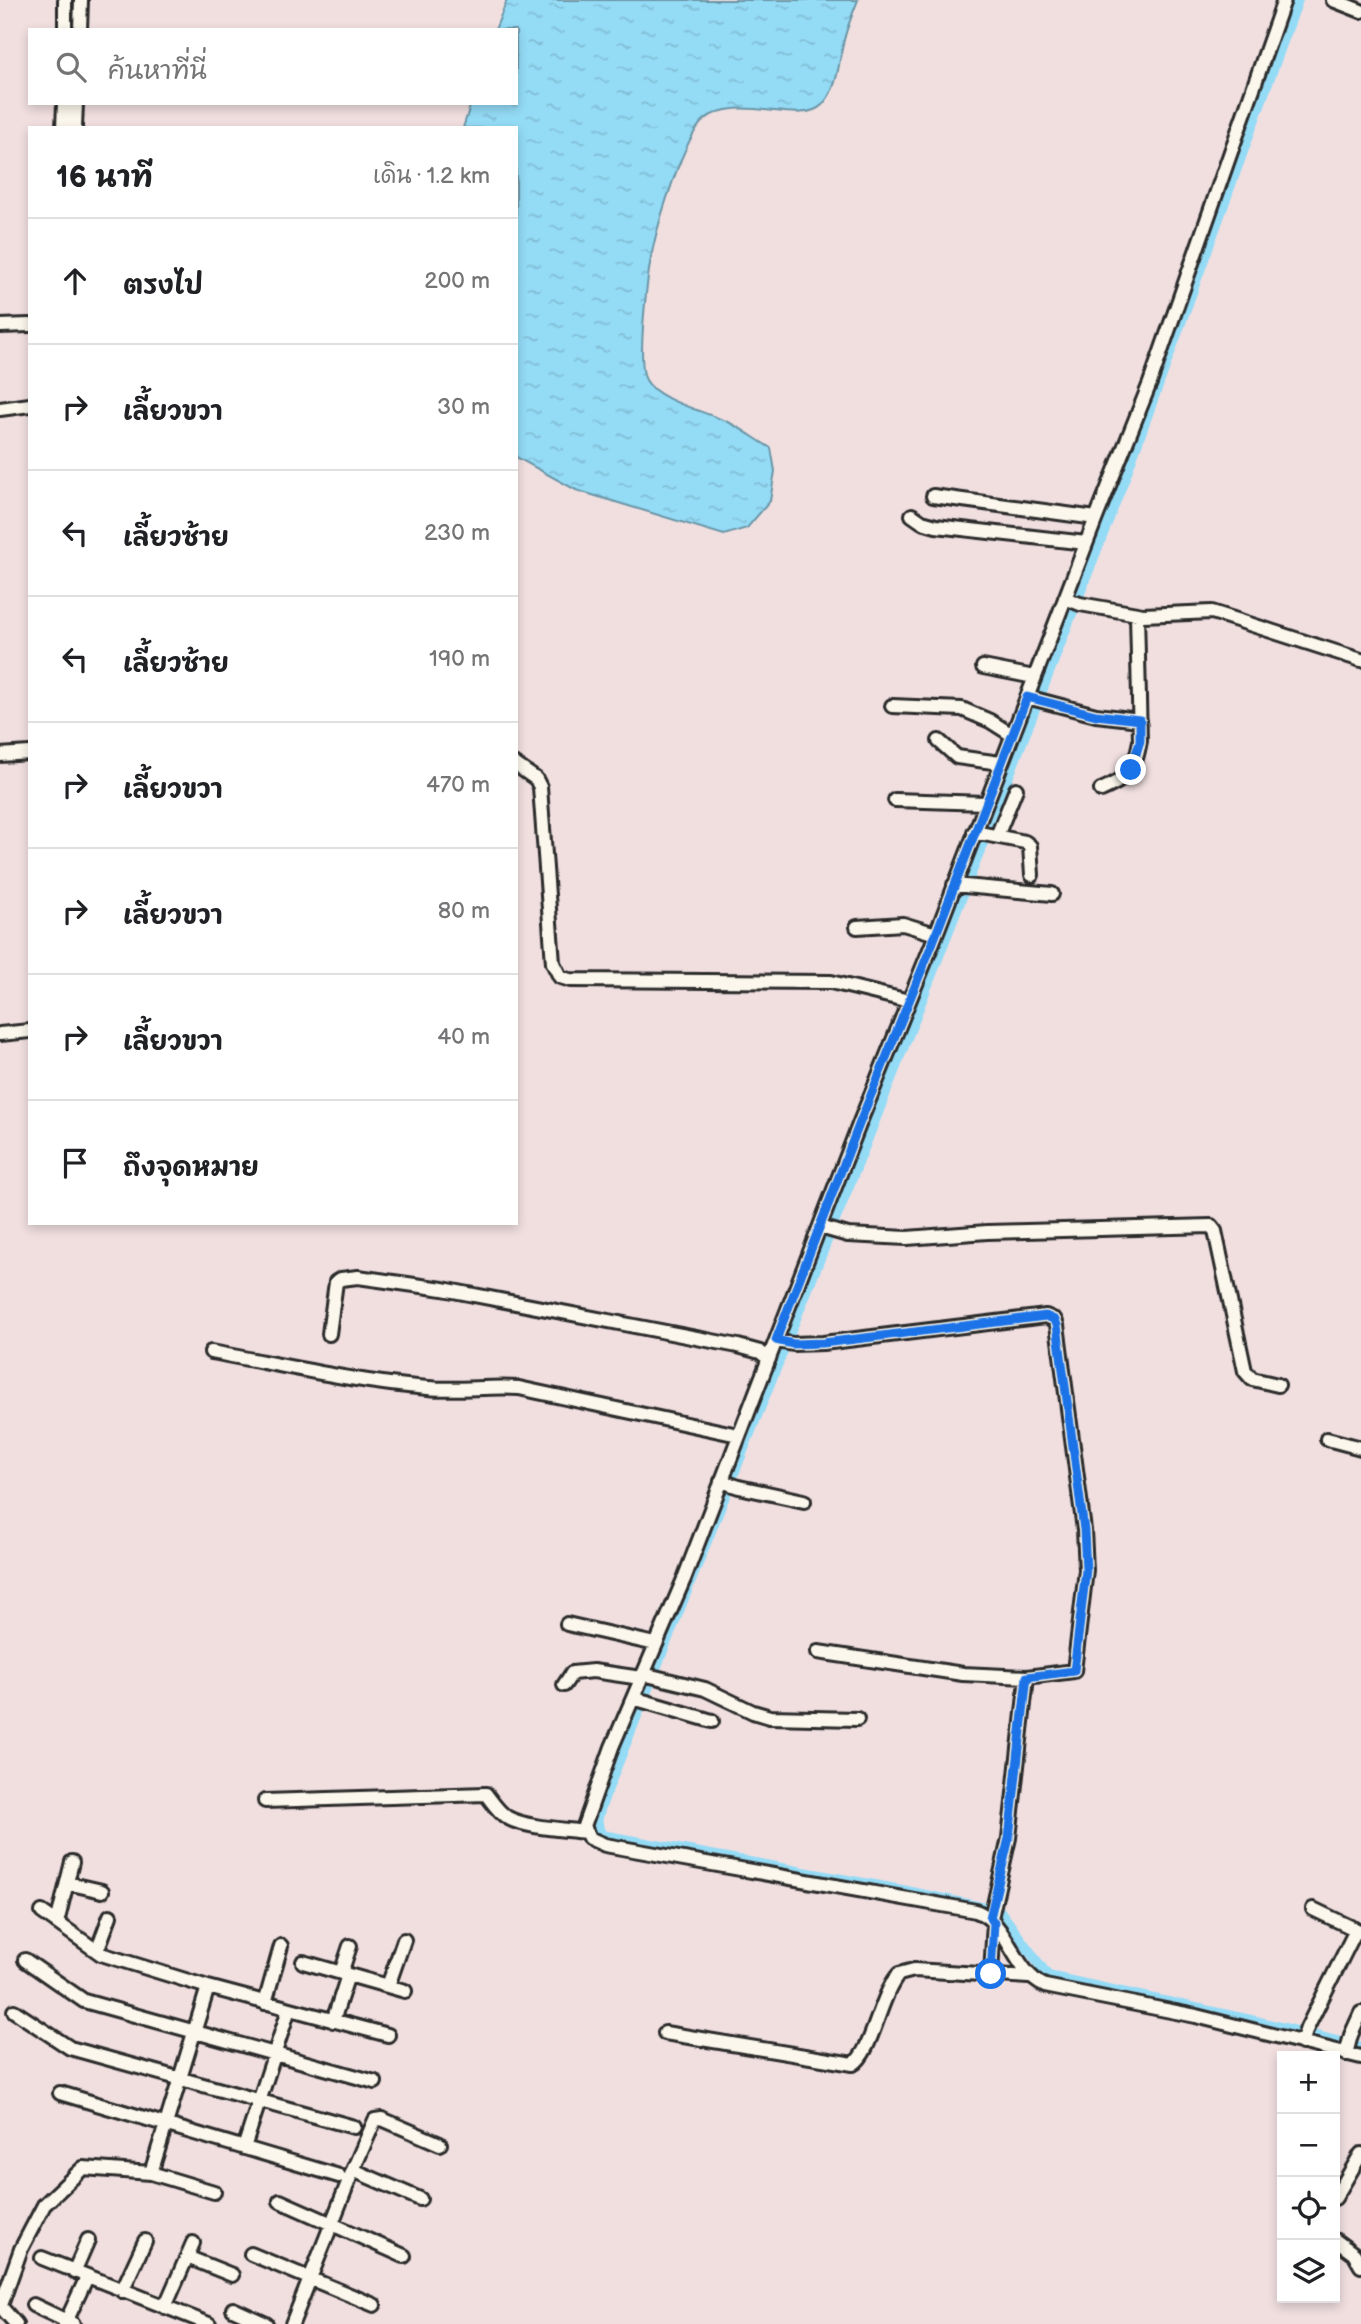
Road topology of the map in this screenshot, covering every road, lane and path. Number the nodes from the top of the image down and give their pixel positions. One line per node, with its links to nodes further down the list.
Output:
1 (65, 0): 6 (street)
2 (81, 0): 7 (street)
3 (1284, 0): 18 (street)
4 (1332, 0): 5 (street)
5 (1361, 11)
6 (65, 28)
7 (80, 28)
8 (64, 105): 10 (street)
9 (76, 105): 11 (street)
10 (64, 126)
11 (75, 126)
12 (28, 325): 13 (street)
13 (0, 326)
14 (28, 405): 15 (street)
15 (0, 409)
16 (933, 496): 18 (street)
17 (912, 515): 19 (street)
18 (1096, 518): 19 (street)
19 (1086, 543): 20 (street)
20 (1072, 601): 21 (street); 24 (street)
21 (1137, 614): 22 (street); 27 (street)
22 (1361, 660)
23 (983, 667): 24 (street)
24 (1034, 677): 25 (street)
25 (1035, 699): 27 (street); 28 (street)
26 (892, 706): 28 (street)
27 (1140, 720): 35 (street)
28 (1012, 735): 32 (street)
29 (939, 740): 32 (street)
30 (28, 753): 31 (street)
31 (0, 755)
32 (1000, 763): 37 (street)
33 (518, 766): 45 (street)
34 (1016, 789): 39 (street)
35 (1101, 790)
36 (895, 800): 37 (street)
37 (985, 803): 38 (street)
38 (974, 832): 39 (street); 41 (street)
39 (997, 836): 40 (street)
40 (1032, 875)
41 (954, 885): 42 (street); 44 (street)
42 (1052, 894)
43 (857, 927): 44 (street)
44 (936, 934): 45 (street)
45 (909, 1001): 48 (street)
46 (28, 1031): 47 (street)
47 (0, 1034)
48 (827, 1229): 50 (street); 53 (street)
49 (329, 1334): 52 (street)
50 (783, 1342): 52 (street); 63 (street)
51 (211, 1352): 54 (street)
52 (769, 1359): 54 (street)
53 (1278, 1385)
54 (738, 1435): 57 (street)
55 (1327, 1439): 56 (street)
56 (1361, 1448)
57 (728, 1484): 58 (street); 60 (street)
58 (804, 1502)
59 (567, 1624): 60 (street)
60 (655, 1644): 62 (street)
61 (818, 1652): 63 (street)
62 (647, 1676): 64 (street); 65 (street); 66 (street)
63 (1027, 1677): 75 (street)
64 (564, 1685)
65 (633, 1698): 67 (street); 69 (street)
66 (857, 1719)
67 (712, 1721)
68 (265, 1801): 69 (street)
69 (585, 1832): 75 (street)
70 (72, 1862): 71 (street)
71 (67, 1882): 72 (street); 77 (street)
72 (102, 1891)
73 (1313, 1909): 78 (street)
74 (42, 1912): 77 (street)
75 (993, 1912): 86 (street); 87 (street)
76 (110, 1916): 82 (street)
77 (57, 1923): 82 (street)
78 (1358, 1931): 99 (street)
79 (404, 1940): 88 (street)
80 (281, 1946): 91 (street)
81 (350, 1946): 85 (street)
82 (97, 1951): 89 (street)
83 (25, 1960): 96 (street)
84 (303, 1962): 85 (street)
85 (344, 1974): 88 (street); 95 (street)
86 (991, 1974): 87 (street); 97 (street)
87 (1029, 1977): 99 (street)
88 (388, 1986): 90 (street)
89 (208, 1987): 91 (street); 96 (street)
90 (405, 1991)
91 (265, 2003): 92 (street)
92 (289, 2009): 95 (street); 101 (street)
93 (14, 2011): 103 (street)
94 (1361, 2013): 100 (street)
95 (333, 2021): 98 (street)
96 (194, 2033): 101 (street); 103 (street)
97 (665, 2033)
98 (388, 2035)
99 (1304, 2036): 100 (street)
100 (1349, 2045): 102 (street)
101 (274, 2055): 104 (street); 106 (street)
102 (1361, 2057)
103 (180, 2078): 106 (street); 107 (street)
104 (375, 2082)
105 (60, 2093): 107 (street)
106 (259, 2100): 108 (street); 110 (street)
107 (166, 2125): 110 (street); 113 (street)
108 (354, 2127)
109 (440, 2144): 112 (street)
110 (244, 2148): 114 (street)
111 (1361, 2154): 115 (street)
112 (353, 2170): 117 (street); 119 (street)
113 (151, 2173): 116 (street); 137 (street)
114 (339, 2176)
115 (1340, 2190)
116 (214, 2192)
117 (420, 2199)
118 (281, 2201): 119 (street)
119 (332, 2224): 125 (street); 132 (street)
120 (88, 2240): 129 (street)
121 (145, 2241): 133 (street)
122 (193, 2243): 126 (street)
123 (1340, 2244): 128 (street)
124 (251, 2254): 132 (street)
125 (404, 2256)
126 (187, 2257): 130 (street); 136 (street)
127 (42, 2258): 129 (street)
128 (1361, 2266)
129 (74, 2272): 131 (street)
130 (232, 2275)
131 (88, 2277): 133 (street); 139 (street)
132 (311, 2278): 135 (street); 143 (street)
133 (122, 2291): 136 (street)
134 (33, 2305): 139 (street)
135 (374, 2305)
136 (165, 2307): 141 (street)
137 (0, 2308): 140 (street)
138 (233, 2309): 142 (street)
139 (68, 2323)
140 (16, 2324)
141 (208, 2324)
142 (266, 2324)
143 (292, 2324)

